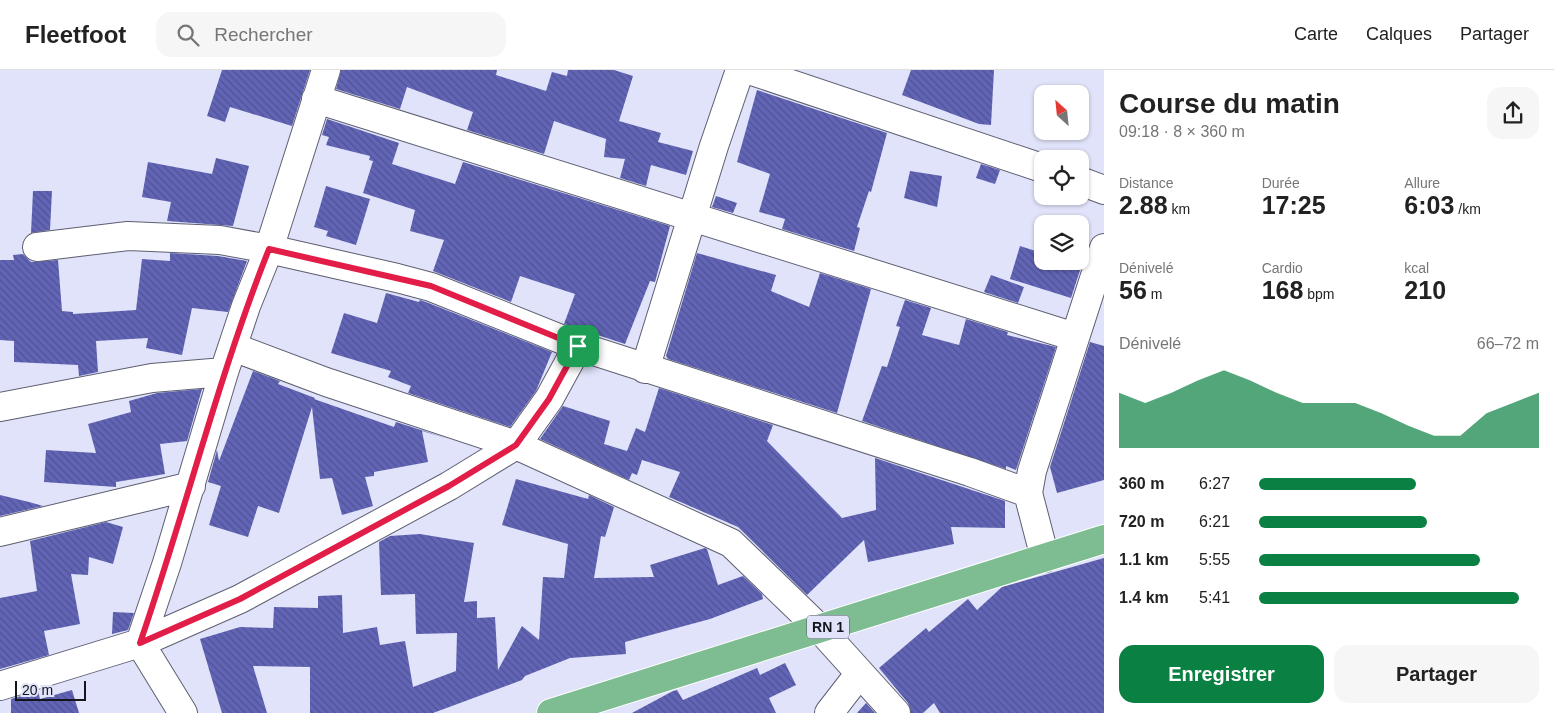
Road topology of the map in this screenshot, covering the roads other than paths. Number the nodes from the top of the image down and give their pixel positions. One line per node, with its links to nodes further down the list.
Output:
1 (326, 70): 4 (street)
2 (740, 70): 8 (street)
3 (749, 70): 5 (street)
4 (316, 99): 8 (street); 11 (street)
5 (1034, 165)
6 (1089, 184): 7 (street)
7 (1104, 190)
8 (693, 218): 12 (street); 15 (street)
9 (37, 247): 11 (street)
10 (1104, 248): 12 (street)
11 (269, 249): 13 (street); 14 (street)
12 (1075, 337): 19 (street)
13 (578, 346): 15 (street); 17 (street)
14 (229, 360): 16 (street); 17 (street); 18 (street)
15 (645, 369): 19 (street)
16 (0, 407)
17 (516, 445): 23 (street); 24 (street)
18 (191, 486): 20 (street); 24 (street)
19 (1028, 493): 22 (street)
20 (0, 532)
21 (1104, 539): 22 (highway, RN 1)
22 (1045, 558): 23 (highway, RN 1)
23 (820, 629): 25 (street); 28 (highway, RN 1)
24 (140, 643): 26 (street); 27 (street)
25 (860, 673): 29 (street); 30 (street)
26 (0, 686)
27 (183, 713)
28 (551, 713)
29 (829, 713)
30 (896, 713)

